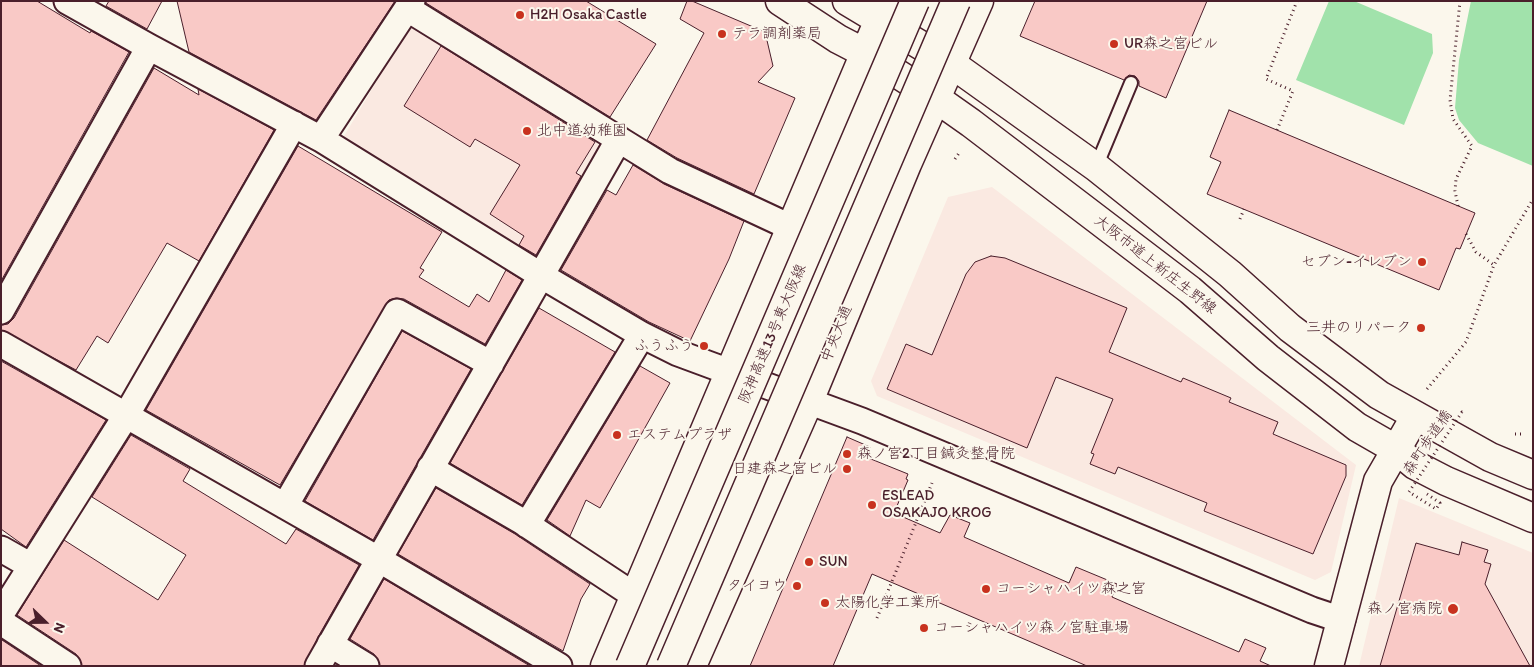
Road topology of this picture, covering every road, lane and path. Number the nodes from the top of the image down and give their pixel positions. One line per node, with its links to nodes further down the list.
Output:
1 (67, 1): 11 (street)
2 (780, 1): 12 (main road, 大阪市道上新庄生野線)
3 (847, 1): 10 (main road)
4 (915, 1): 63 (main road, 阪神高速13号東大阪線, bridge)
5 (956, 1): 64 (main road, bridge)
6 (979, 1): 13 (main road, 中央大通)
7 (1297, 1): 17 (path)
8 (1460, 1): 24 (path)
9 (410, 5): 18 (street); 19 (street)
10 (883, 11): 12 (main road); 13 (main road)
11 (149, 47): 16 (street); 31 (street)
12 (865, 53): 15 (main road, 大阪市道上新庄生野線); 27 (main road)
13 (952, 64): 15 (main road, 中央大通); 22 (main road)
14 (1131, 83): 22 (lane)
15 (937, 99): 37 (main road, 中央大通); 41 (main road, 大阪市道上新庄生野線)
16 (294, 124): 18 (street); 39 (street)
17 (1277, 130)
18 (322, 139): 30 (street)
19 (619, 140): 27 (street); 30 (street)
20 (959, 152): 21 (path)
21 (955, 159)
22 (1096, 167): 40 (main road)
23 (1533, 199): 29 (path)
24 (1458, 206)
25 (1244, 209): 26 (path)
26 (1240, 219)
27 (790, 227): 35 (main road)
28 (1466, 234): 29 (path)
29 (1494, 265): 36 (path)
30 (542, 276): 32 (street); 34 (street)
31 (1, 310)
32 (642, 335): 35 (street); 48 (street)
33 (1, 344): 39 (street)
34 (491, 364): 42 (street); 46 (street)
35 (729, 373): 37 (street); 52 (main road)
36 (1426, 390)
37 (810, 401): 55 (street); 65 (main road, 中央大通)
38 (1465, 413): 45 (path, 森町歩道橋, bridge)
39 (127, 414): 46 (street); 51 (street)
40 (1416, 417): 41 (main road); 43 (main road)
41 (1397, 450): 47 (main road, 大阪市道上新庄生野線); 55 (main road)
42 (430, 468): 48 (street); 50 (street)
43 (1533, 475)
44 (932, 483): 54 (path)
45 (1427, 494)
46 (285, 506): 50 (street)
47 (1533, 518)
48 (527, 525): 52 (street)
49 (1, 549): 51 (street)
50 (378, 559): 57 (street); 61 (street)
51 (31, 566): 53 (street)
52 (635, 596): 62 (main road)
53 (1, 614)
54 (877, 618)
55 (1342, 620): 66 (main road)
56 (1, 622): 58 (street)
57 (330, 644): 59 (street); 60 (street)
58 (68, 666)
59 (318, 666)
60 (366, 666)
61 (559, 666)
62 (604, 666)
63 (630, 666)
64 (671, 666)
65 (692, 666)
66 (1329, 666)

